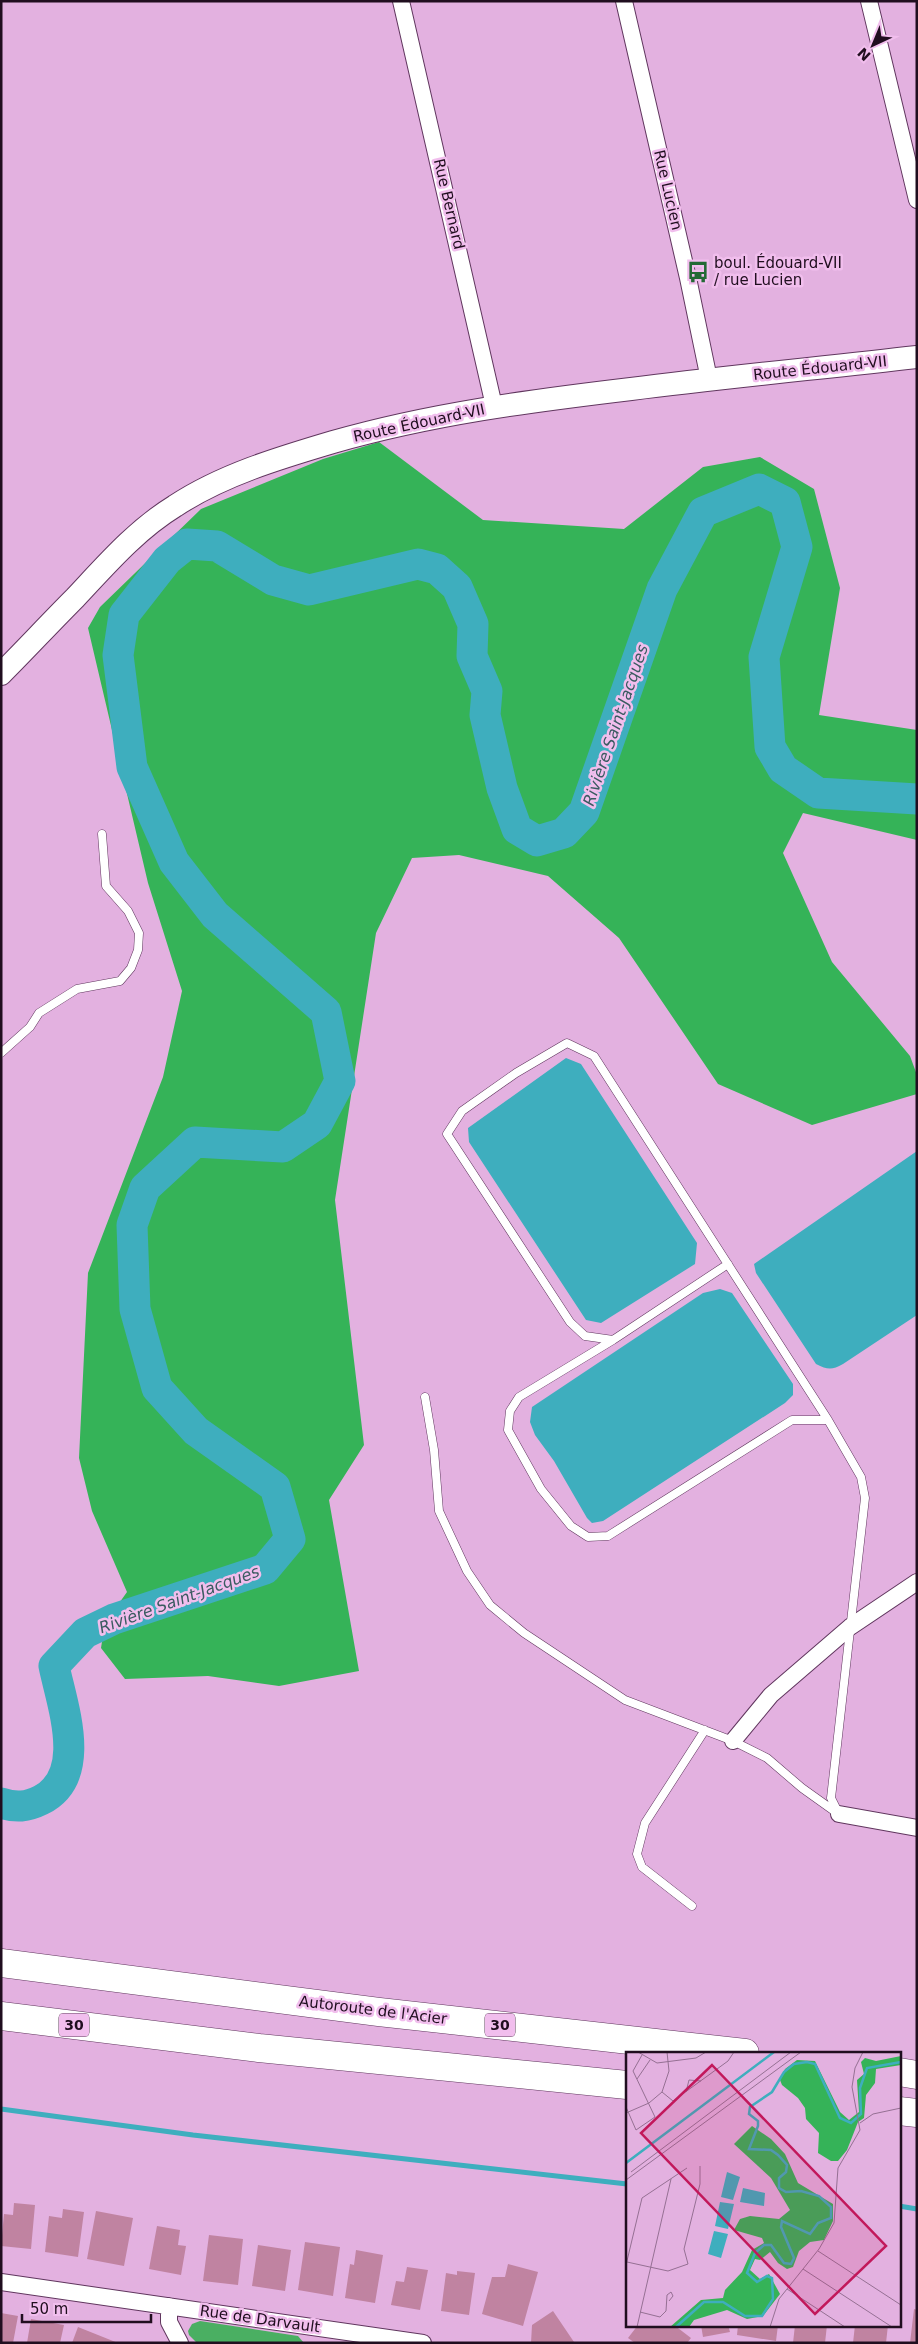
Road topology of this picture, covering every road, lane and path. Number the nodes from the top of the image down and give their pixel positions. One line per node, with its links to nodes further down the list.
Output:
1 (401, 1): 7 (street, Rue Bernard)
2 (624, 1): 6 (street, Rue Lucien)
3 (869, 1): 4 (street)
4 (917, 200)
5 (917, 357): 6 (main road, Route Édouard-VII)
6 (708, 379): 7 (main road, Route Édouard-VII)
7 (494, 406): 8 (main road, Route Édouard-VII)
8 (1, 674)
9 (102, 834): 10 (lane)
10 (1, 1053)
11 (728, 1264): 12 (lane); 12 (lane); 14 (lane)
12 (613, 1340): 14 (lane)
13 (425, 1397): 17 (lane)
14 (828, 1420): 16 (lane)
15 (917, 1582): 16 (street)
16 (850, 1627): 18 (street); 19 (lane)
17 (705, 1730): 18 (lane); 21 (lane)
18 (732, 1741): 19 (lane)
19 (839, 1814): 20 (street)
20 (917, 1828)
21 (692, 1906)
22 (1, 1963): 24 (highway, Autoroute de l'Acier / 30)
23 (1, 2016): 27 (highway, 30)
24 (736, 2052)
25 (900, 2072): 26 (highway)
26 (917, 2074)
27 (626, 2084)
28 (900, 2111): 29 (highway)
29 (917, 2113)
30 (1, 2282): 31 (street, Rue de Darvault)
31 (169, 2306): 32 (street, Rue de Darvault); 33 (street)
32 (347, 2337): 34 (street, Rue de Darvault)
33 (180, 2343)
34 (423, 2343)

